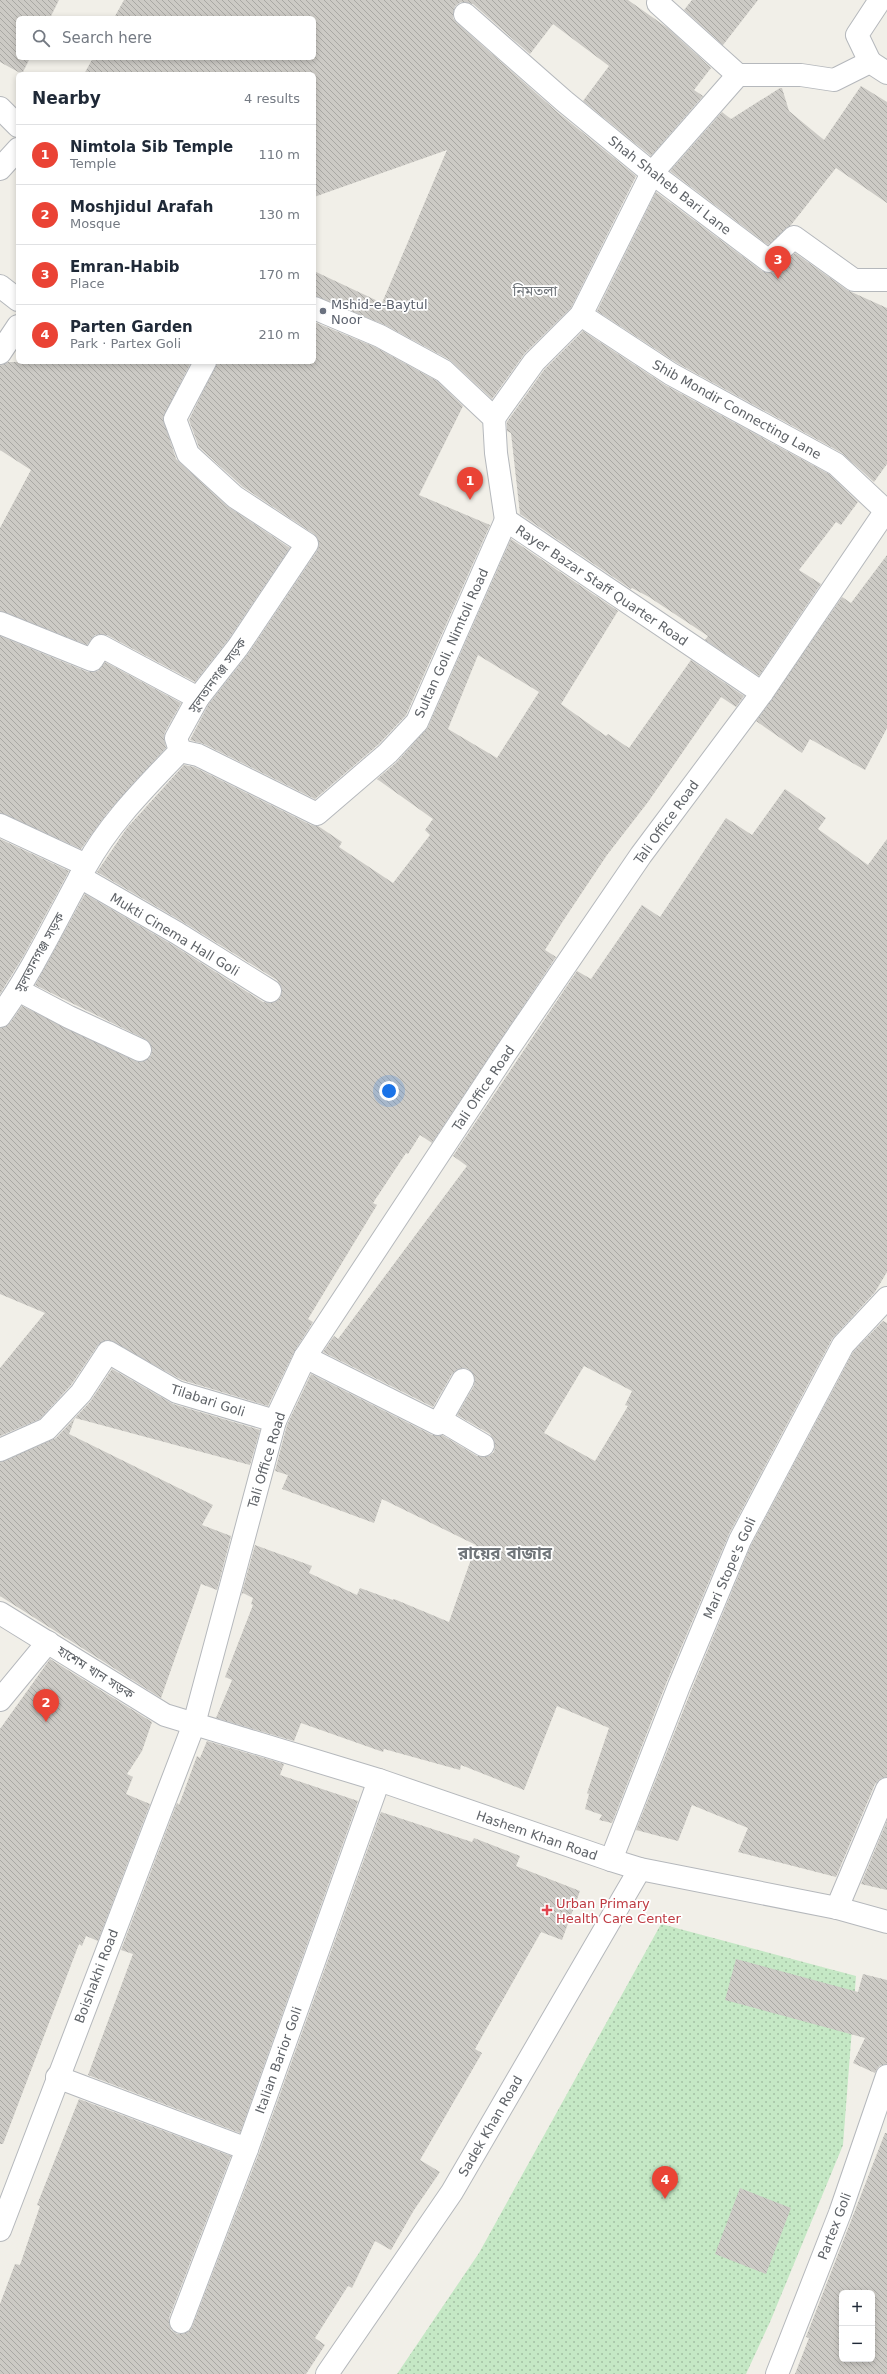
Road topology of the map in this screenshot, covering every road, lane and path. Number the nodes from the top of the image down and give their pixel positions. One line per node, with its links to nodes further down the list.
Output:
1 (880, 0): 4 (street)
2 (659, 1): 5 (street)
3 (465, 14): 10 (street, Shah Shaheb Bari Lane)
4 (879, 68): 5 (street)
5 (738, 75): 10 (street)
6 (0, 108): 7 (street)
7 (16, 124)
8 (16, 151): 9 (street)
9 (0, 169)
10 (652, 173): 11 (street, Shah Shaheb Bari Lane); 15 (street)
11 (887, 280)
12 (0, 286): 13 (street)
13 (16, 298)
14 (316, 309): 19 (street)
15 (581, 315): 19 (street); 20 (street, Shib Mondir Connecting Lane)
16 (16, 329): 17 (street)
17 (0, 353)
18 (204, 364): 24 (street, সুলতানগঞ্জ সড়ক)
19 (494, 418): 21 (street, Rayer Bazar Staff Quarter Road)
20 (886, 510): 23 (street, Tali Office Road)
21 (506, 520): 23 (street, Rayer Bazar Staff Quarter Road); 25 (street, Sultan Goli, Nimtoli Road)
22 (0, 623): 24 (street)
23 (762, 693): 33 (street, Tali Office Road)
24 (198, 698): 25 (street, সুলতানগঞ্জ সড়ক)
25 (180, 751): 27 (street, সুলতানগঞ্জ সড়ক)
26 (0, 825): 27 (street, Mukti Cinema Hall Goli)
27 (83, 871): 28 (street, সুলতানগঞ্জ সড়ক); 29 (street, Mukti Cinema Hall Goli)
28 (18, 990): 30 (street, সুলতানগঞ্জ সড়ক); 31 (street)
29 (270, 991)
30 (0, 1016)
31 (140, 1050)
32 (887, 1298): 45 (street, Mari Stope's Goli)
33 (305, 1358): 35 (street); 36 (street, Tali Office Road)
34 (463, 1380): 35 (street)
35 (441, 1420): 37 (street)
36 (275, 1421): 38 (street, Tilabari Goli); 42 (street, Tali Office Road)
37 (483, 1445)
38 (0, 1450)
39 (0, 1614): 40 (street, হাশেম খান সড়ক)
40 (48, 1642): 41 (street); 42 (street, হাশেম খান সড়ক)
41 (0, 1700)
42 (194, 1724): 43 (street, Hashem Khan Road); 50 (street, Boishakhi Road)
43 (379, 1780): 45 (street, Hashem Khan Road); 51 (street, Italian Barior Goli)
44 (887, 1789): 47 (street)
45 (610, 1860): 46 (street, Hashem Khan Road)
46 (640, 1869): 47 (street, Hashem Khan Road); 55 (street, Sadek Khan Road)
47 (837, 1908): 48 (street, Hashem Khan Road)
48 (887, 1922)
49 (887, 2076): 56 (street, Partex Goli)
50 (57, 2077): 51 (street); 52 (street, Boishakhi Road)
51 (246, 2149): 54 (street, Italian Barior Goli)
52 (4, 2207): 53 (street, Boishakhi Road)
53 (0, 2230)
54 (181, 2322)
55 (327, 2374)
56 (776, 2374)

